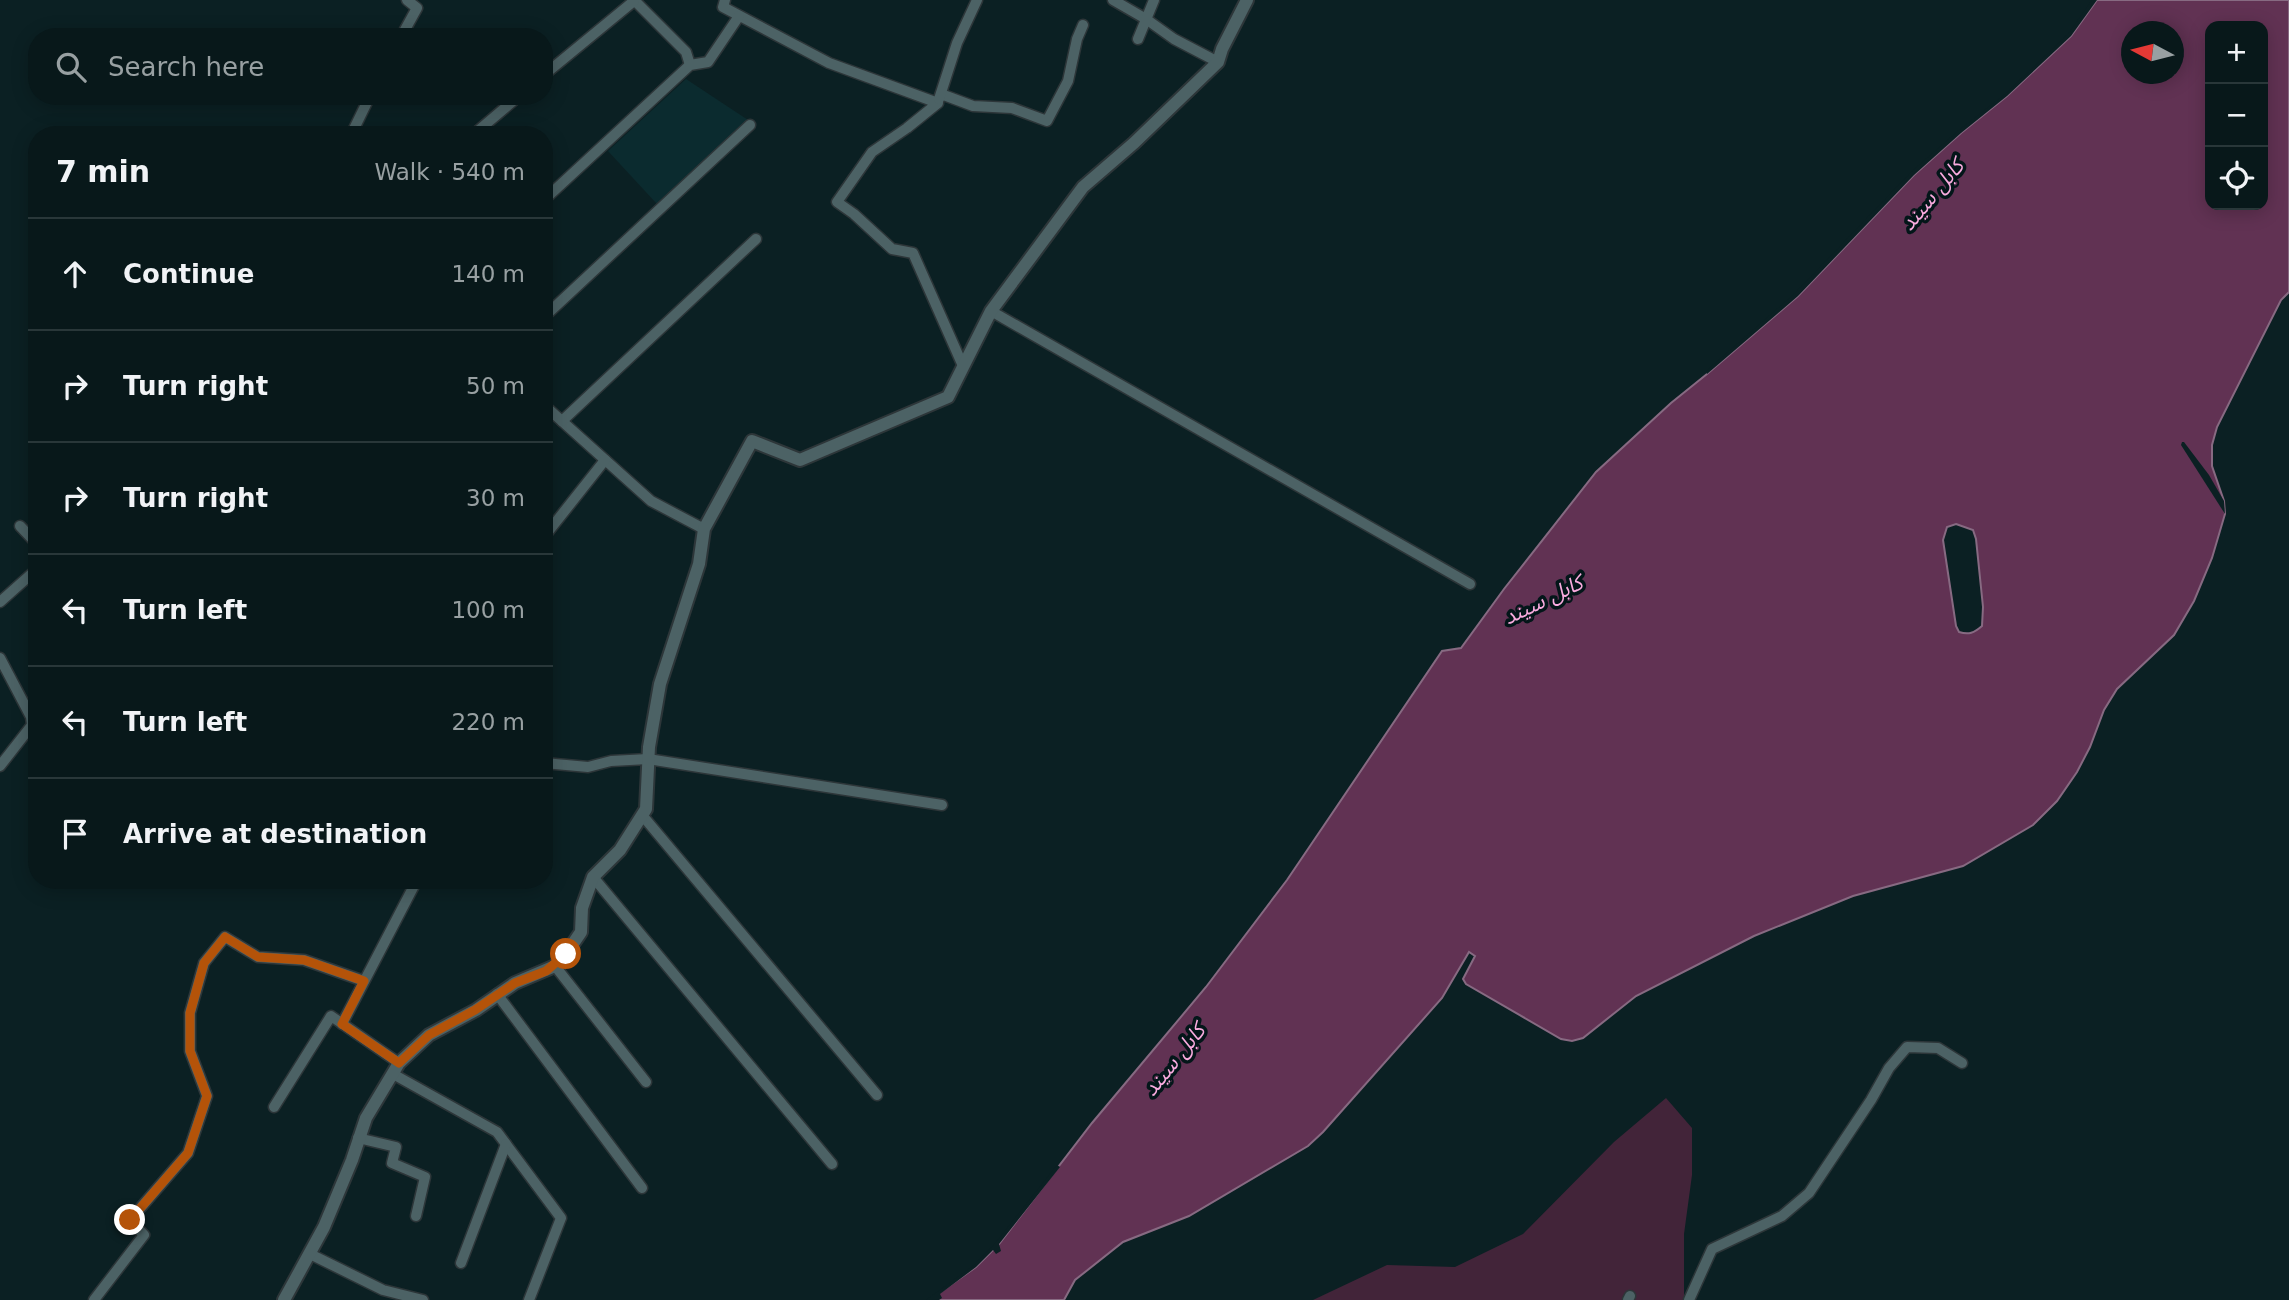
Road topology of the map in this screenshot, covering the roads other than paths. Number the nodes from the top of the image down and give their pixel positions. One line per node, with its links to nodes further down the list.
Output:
1 (407, 0): 11 (street)
2 (634, 0): 14 (street); 15 (street)
3 (725, 0): 8 (street)
4 (977, 0): 16 (street)
5 (1113, 0): 9 (street)
6 (1154, 0): 9 (street)
7 (1247, 0): 13 (street)
8 (739, 16): 14 (street); 16 (street)
9 (1146, 19): 12 (street); 13 (street)
10 (1083, 25): 16 (street)
11 (406, 28)
12 (1138, 39)
13 (1218, 62): 25 (street)
14 (690, 65): 22 (street)
15 (553, 68)
16 (939, 98): 26 (street)
17 (366, 105): 20 (street)
18 (508, 105): 21 (street)
19 (750, 125): 24 (street)
20 (355, 126)
21 (484, 126)
22 (553, 192)
23 (756, 239): 28 (street)
24 (553, 309)
25 (991, 311): 26 (street); 35 (street)
26 (963, 366): 32 (street)
27 (553, 413): 28 (street)
28 (562, 421): 29 (street)
29 (605, 460): 31 (street); 32 (street)
30 (20, 526): 33 (street)
31 (553, 526)
32 (704, 529): 40 (street)
33 (28, 534)
34 (28, 578): 36 (street)
35 (1470, 584)
36 (0, 603)
37 (0, 658): 38 (street)
38 (28, 711)
39 (28, 730): 42 (street)
40 (648, 759): 41 (street); 43 (street); 44 (street)
41 (553, 764)
42 (0, 766)
43 (942, 805)
44 (642, 815): 45 (street); 54 (street)
45 (593, 877): 47 (street); 58 (street)
46 (413, 889): 48 (street)
47 (555, 966): 49 (street); 53 (street)
48 (364, 981): 50 (street); 64 (street)
49 (497, 994): 52 (street); 59 (street)
50 (342, 1024): 52 (street); 55 (street)
51 (1962, 1063): 68 (street)
52 (396, 1068): 56 (street); 57 (street)
53 (646, 1082)
54 (877, 1095)
55 (274, 1107)
56 (358, 1138): 60 (street); 61 (street)
57 (506, 1144): 62 (street); 67 (street)
58 (832, 1164)
59 (642, 1188)
60 (416, 1216)
61 (310, 1254): 63 (street); 65 (street)
62 (461, 1263)
63 (400, 1297): 66 (street)
64 (94, 1300)
65 (284, 1300)
66 (423, 1300)
67 (529, 1300)
68 (1689, 1300)

